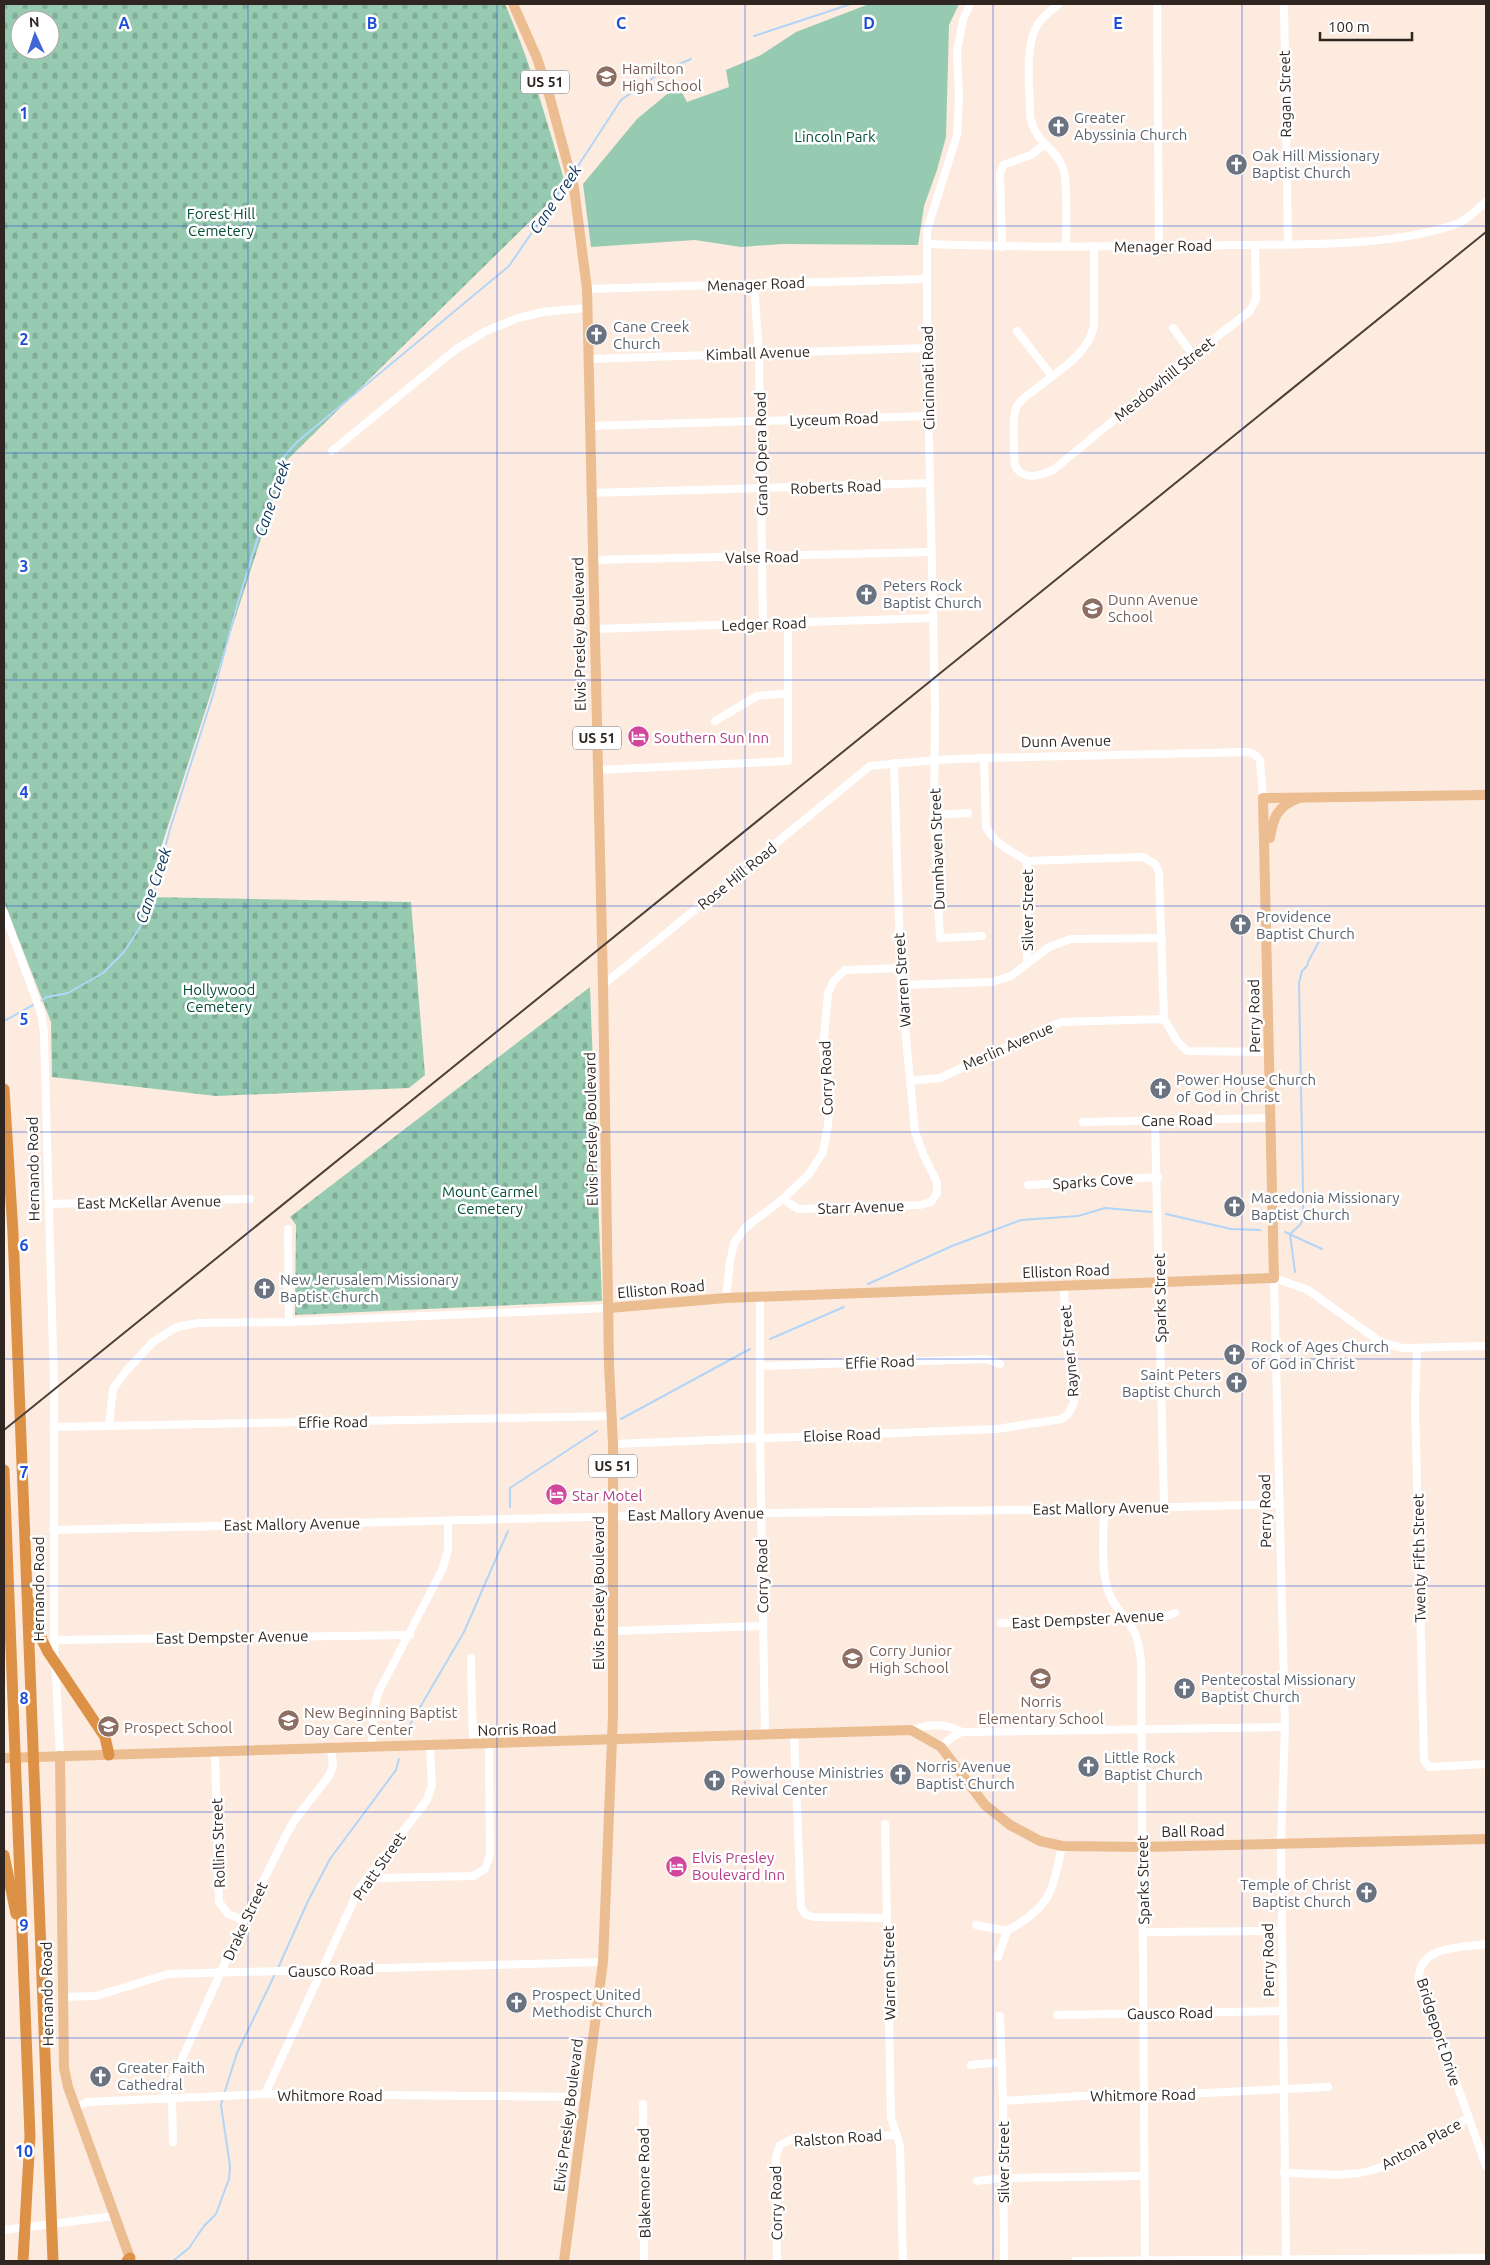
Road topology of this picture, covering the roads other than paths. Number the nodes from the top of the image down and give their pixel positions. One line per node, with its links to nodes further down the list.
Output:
1 (514, 4): 17 (main road, Elvis Presley Boulevard / US 51)
2 (970, 4): 8 (street, Cincinnati Road)
3 (1059, 4): 6 (street)
4 (1157, 4): 13 (street)
5 (1284, 4): 9 (street, Ragan Street)
6 (1044, 145): 11 (street); 14 (street)
7 (1486, 202): 9 (street, Menager Road)
8 (927, 244): 14 (street, Menager Road); 15 (street, Cincinnati Road)
9 (1288, 244): 10 (street, Menager Road)
10 (1255, 245): 13 (street, Menager Road); 23 (street, Meadowhill Street)
11 (1066, 246): 12 (street, Menager Road); 14 (street, Menager Road)
12 (1094, 246): 13 (street, Menager Road); 25 (street)
13 (1159, 246)
14 (1002, 247)
15 (926, 279): 16 (street, Menager Road); 21 (street, Cincinnati Road)
16 (754, 284): 17 (street, Menager Road); 22 (street, Grand Opera Road)
17 (587, 289): 18 (main road, Elvis Presley Boulevard / US 51)
18 (587, 308): 24 (main road, Elvis Presley Boulevard / US 51); 29 (street)
19 (1173, 328): 23 (street)
20 (1017, 331): 25 (street)
21 (927, 348): 22 (street, Kimball Avenue); 26 (street, Cincinnati Road)
22 (759, 353): 24 (street, Kimball Avenue); 27 (street, Grand Opera Road)
23 (1193, 354): 25 (street, Meadowhill Street)
24 (588, 359): 28 (main road, Elvis Presley Boulevard / US 51)
25 (1051, 376)
26 (928, 416): 27 (street, Lyceum Road); 30 (street, Cincinnati Road)
27 (760, 421): 28 (street, Lyceum Road); 31 (street, Grand Opera Road)
28 (590, 426): 32 (main road, Elvis Presley Boulevard / US 51)
29 (332, 451)
30 (930, 484): 31 (street, Roberts Road); 33 (street, Cincinnati Road)
31 (762, 489): 32 (street, Roberts Road); 34 (street, Grand Opera Road)
32 (592, 493): 35 (main road, Elvis Presley Boulevard / US 51)
33 (932, 552): 34 (street, Valse Road); 36 (street, Cincinnati Road)
34 (763, 557): 35 (street, Valse Road); 38 (street, Grand Opera Road)
35 (593, 560): 39 (main road, Elvis Presley Boulevard / US 51)
36 (932, 618): 37 (street, Ledger Road); 43 (street, Cincinnati Road)
37 (788, 623): 38 (street, Ledger Road); 40 (street)
38 (764, 625): 39 (street, Ledger Road)
39 (595, 629): 47 (main road, Elvis Presley Boulevard / US 51)
40 (788, 693): 41 (street); 47 (street)
41 (715, 721)
42 (984, 758): 43 (street, Dunn Avenue); 44 (street, Dunn Avenue); 53 (street, Silver Street)
43 (935, 760): 45 (street, Dunn Avenue); 52 (street, Dunnhaven Street)
44 (1260, 760): 50 (street, Perry Road)
45 (894, 763): 46 (street, Dunn Avenue); 59 (street, Warren Street)
46 (870, 766): 60 (street, Rose Hill Road)
47 (597, 770): 60 (main road, Elvis Presley Boulevard / US 51)
48 (1486, 795): 49 (main road)
49 (1302, 797): 50 (main road); 54 (main road)
50 (1263, 798): 54 (main road, Perry Road)
51 (968, 813): 52 (street)
52 (934, 815): 56 (street, Dunnhaven Street)
53 (1027, 861): 57 (street); 58 (street, Silver Street)
54 (1265, 864): 63 (main road, Perry Road)
55 (4, 912): 74 (street, Hernando Road)
56 (982, 936)
57 (1162, 938): 58 (street); 62 (street)
58 (1027, 963): 61 (street)
59 (900, 968): 61 (street, Warren Street); 73 (street, Corry Road)
60 (604, 985): 81 (main road, Elvis Presley Boulevard / US 51)
61 (901, 985): 64 (street, Warren Street)
62 (1164, 1018): 63 (street); 64 (street, Merlin Avenue)
63 (1270, 1052): 66 (main road, Perry Road)
64 (910, 1081): 71 (street, Warren Street)
65 (4, 1089): 101 (highway)
66 (1271, 1118): 67 (street, Cane Road); 76 (main road, Perry Road)
67 (1156, 1120): 68 (street, Cane Road); 69 (street, Sparks Street)
68 (1083, 1122)
69 (1158, 1177): 70 (street, Sparks Cove); 77 (street, Sparks Street)
70 (1028, 1185)
71 (937, 1193): 73 (street, Starr Avenue)
72 (250, 1200): 74 (street, East McKellar Avenue)
73 (782, 1200): 79 (street, Corry Road)
74 (48, 1204): 90 (street, Hernando Road)
75 (288, 1229): 82 (street)
76 (1274, 1278): 77 (main road, Elliston Road); 84 (street); 94 (street, Perry Road)
77 (1160, 1283): 78 (main road, Elliston Road); 95 (street, Sparks Street)
78 (1064, 1286): 80 (main road, Elliston Road); 87 (street, Rayner Street)
79 (726, 1298): 80 (main road, Elliston Road); 81 (main road, Elliston Road)
80 (760, 1298): 86 (street, Corry Road)
81 (609, 1308): 82 (street, Elliston Road); 88 (main road, Elvis Presley Boulevard / US 51)
82 (289, 1322): 89 (street, Elliston Road)
83 (1486, 1346): 84 (street)
84 (1417, 1348): 127 (street, Twenty Fifth Street)
85 (1000, 1364): 86 (street, Effie Road)
86 (760, 1366): 91 (street, Corry Road)
87 (1068, 1414): 91 (street, Eloise Road)
88 (612, 1416): 89 (street, Effie Road); 92 (main road, Elvis Presley Boulevard / US 51)
89 (109, 1426): 90 (street, Effie Road)
90 (53, 1427): 100 (street, Hernando Road)
91 (760, 1438): 92 (street, Eloise Road); 97 (street, Corry Road)
92 (613, 1444): 98 (main road, Elvis Presley Boulevard / US 51)
93 (4, 1470): 142 (highway)
94 (1280, 1504): 95 (street, East Mallory Avenue); 110 (street, Perry Road)
95 (1164, 1506): 96 (street, East Mallory Avenue)
96 (1104, 1509): 97 (street, East Mallory Avenue); 103 (street, Sparks Street)
97 (761, 1513): 98 (street, East Mallory Avenue); 105 (street, Corry Road)
98 (613, 1516): 99 (street, East Mallory Avenue); 106 (main road, Elvis Presley Boulevard / US 51)
99 (448, 1521): 100 (street, East Mallory Avenue); 107 (street)
100 (53, 1530): 108 (street, Hernando Road)
101 (26, 1576): 124 (highway); 179 (highway)
102 (1175, 1613): 103 (street, East Dempster Avenue)
103 (1124, 1620): 104 (street, East Dempster Avenue); 111 (street, Sparks Street)
104 (1001, 1623)
105 (762, 1626): 106 (street); 114 (street, Corry Road)
106 (612, 1631): 116 (main road, Elvis Presley Boulevard / US 51)
107 (410, 1635): 108 (street, East Dempster Avenue); 121 (street)
108 (54, 1640): 125 (street, Hernando Road)
109 (471, 1658): 118 (street)
110 (1285, 1727): 111 (street, Norris Road); 130 (street, Perry Road)
111 (1141, 1728): 113 (street, Norris Road); 132 (street, Sparks Street)
112 (911, 1730): 113 (street, Norris Road); 115 (main road, Norris Road); 120 (main road)
113 (962, 1732): 120 (street)
114 (765, 1734): 115 (main road, Norris Road); 116 (main road, Norris Road)
115 (794, 1734): 135 (street, Warren Street)
116 (612, 1741): 117 (main road, Norris Road); 144 (main road, Elvis Presley Boulevard / US 51)
117 (489, 1744): 118 (main road, Norris Road); 134 (street)
118 (473, 1745): 119 (main road, Norris Road)
119 (430, 1746): 121 (main road, Norris Road); 134 (street, Pratt Street)
120 (940, 1747): 131 (main road, Ball Road)
121 (372, 1748): 122 (main road, Norris Road)
122 (331, 1749): 123 (main road, Norris Road); 136 (street, Drake Street)
123 (215, 1752): 124 (main road, Norris Road); 136 (street, Rollins Street)
124 (110, 1755): 125 (main road, Norris Road)
125 (60, 1756): 126 (main road, Norris Road); 147 (main road, Hernando Road)
126 (4, 1758)
127 (1486, 1764)
128 (885, 1824): 135 (street)
129 (1486, 1839): 130 (main road, Ball Road)
130 (1281, 1844): 132 (main road, Ball Road); 139 (street, Perry Road)
131 (1062, 1846): 132 (main road, Ball Road); 138 (street)
132 (1142, 1847): 140 (street, Sparks Street)
133 (4, 1855): 142 (highway)
134 (371, 1873): 145 (street, Pratt Street)
135 (887, 1918): 164 (street, Warren Street)
136 (244, 1920): 146 (street, Drake Street)
137 (976, 1925): 138 (street)
138 (1007, 1930): 143 (street)
139 (1282, 1931): 140 (street); 148 (street, Perry Road)
140 (1143, 1932): 149 (street, Sparks Street)
141 (1486, 1944): 163 (street, Bridgeport Drive)
142 (22, 1947): 178 (highway)
143 (998, 1957)
144 (603, 1962): 145 (street, Gausco Road); 158 (main road, Elvis Presley Boulevard / US 51)
145 (322, 1970): 146 (street, Gausco Road); 156 (street, Pratt Street)
146 (222, 1973): 147 (street, Gausco Road); 159 (street, Drake Street)
147 (62, 1997): 162 (main road, Hernando Road)
148 (1283, 2011): 149 (street, Gausco Road); 155 (street, Perry Road)
149 (1145, 2014): 150 (street, Gausco Road); 157 (street, Sparks Street)
150 (1057, 2015)
151 (1000, 2016): 152 (street, Silver Street)
152 (1001, 2062): 153 (street); 160 (street, Silver Street)
153 (971, 2065)
154 (1328, 2087): 155 (street, Whitmore Road)
155 (1282, 2090): 157 (street, Whitmore Road); 168 (street, Perry Road)
156 (265, 2094): 158 (street, Whitmore Road); 159 (street, Whitmore Road)
157 (1143, 2096): 160 (street, Whitmore Road); 169 (street, Sparks Street)
158 (586, 2097): 180 (main road, Elvis Presley Boulevard / US 51)
159 (168, 2099): 162 (street, Whitmore Road); 165 (street)
160 (1003, 2101): 170 (street, Silver Street)
161 (643, 2104): 181 (street, Blakemore Road)
162 (75, 2108): 172 (main road, Hernando Road)
163 (1468, 2118): 167 (street, Bridgeport Drive); 168 (street, Antona Place)
164 (897, 2135): 166 (street, Ralston Road); 183 (street, Warren Street)
165 (173, 2142)
166 (780, 2145): 182 (street, Corry Road)
167 (1486, 2166)
168 (1284, 2173): 187 (street, Perry Road)
169 (1144, 2176): 170 (street); 176 (street, Sparks Street)
170 (1003, 2178): 171 (street); 184 (street, Silver Street)
171 (977, 2181)
172 (114, 2216): 173 (street); 175 (main road, Hernando Road)
173 (4, 2230)
174 (1486, 2258): 177 (street)
175 (129, 2260)
176 (1145, 2260): 185 (street); 186 (street)
177 (1370, 2260): 187 (street)
178 (22, 2261)
179 (53, 2261)
180 (564, 2261)
181 (644, 2261)
182 (777, 2261)
183 (903, 2261)
184 (1004, 2261)
185 (1075, 2261)
186 (1183, 2261): 187 (street)
187 (1286, 2261)

